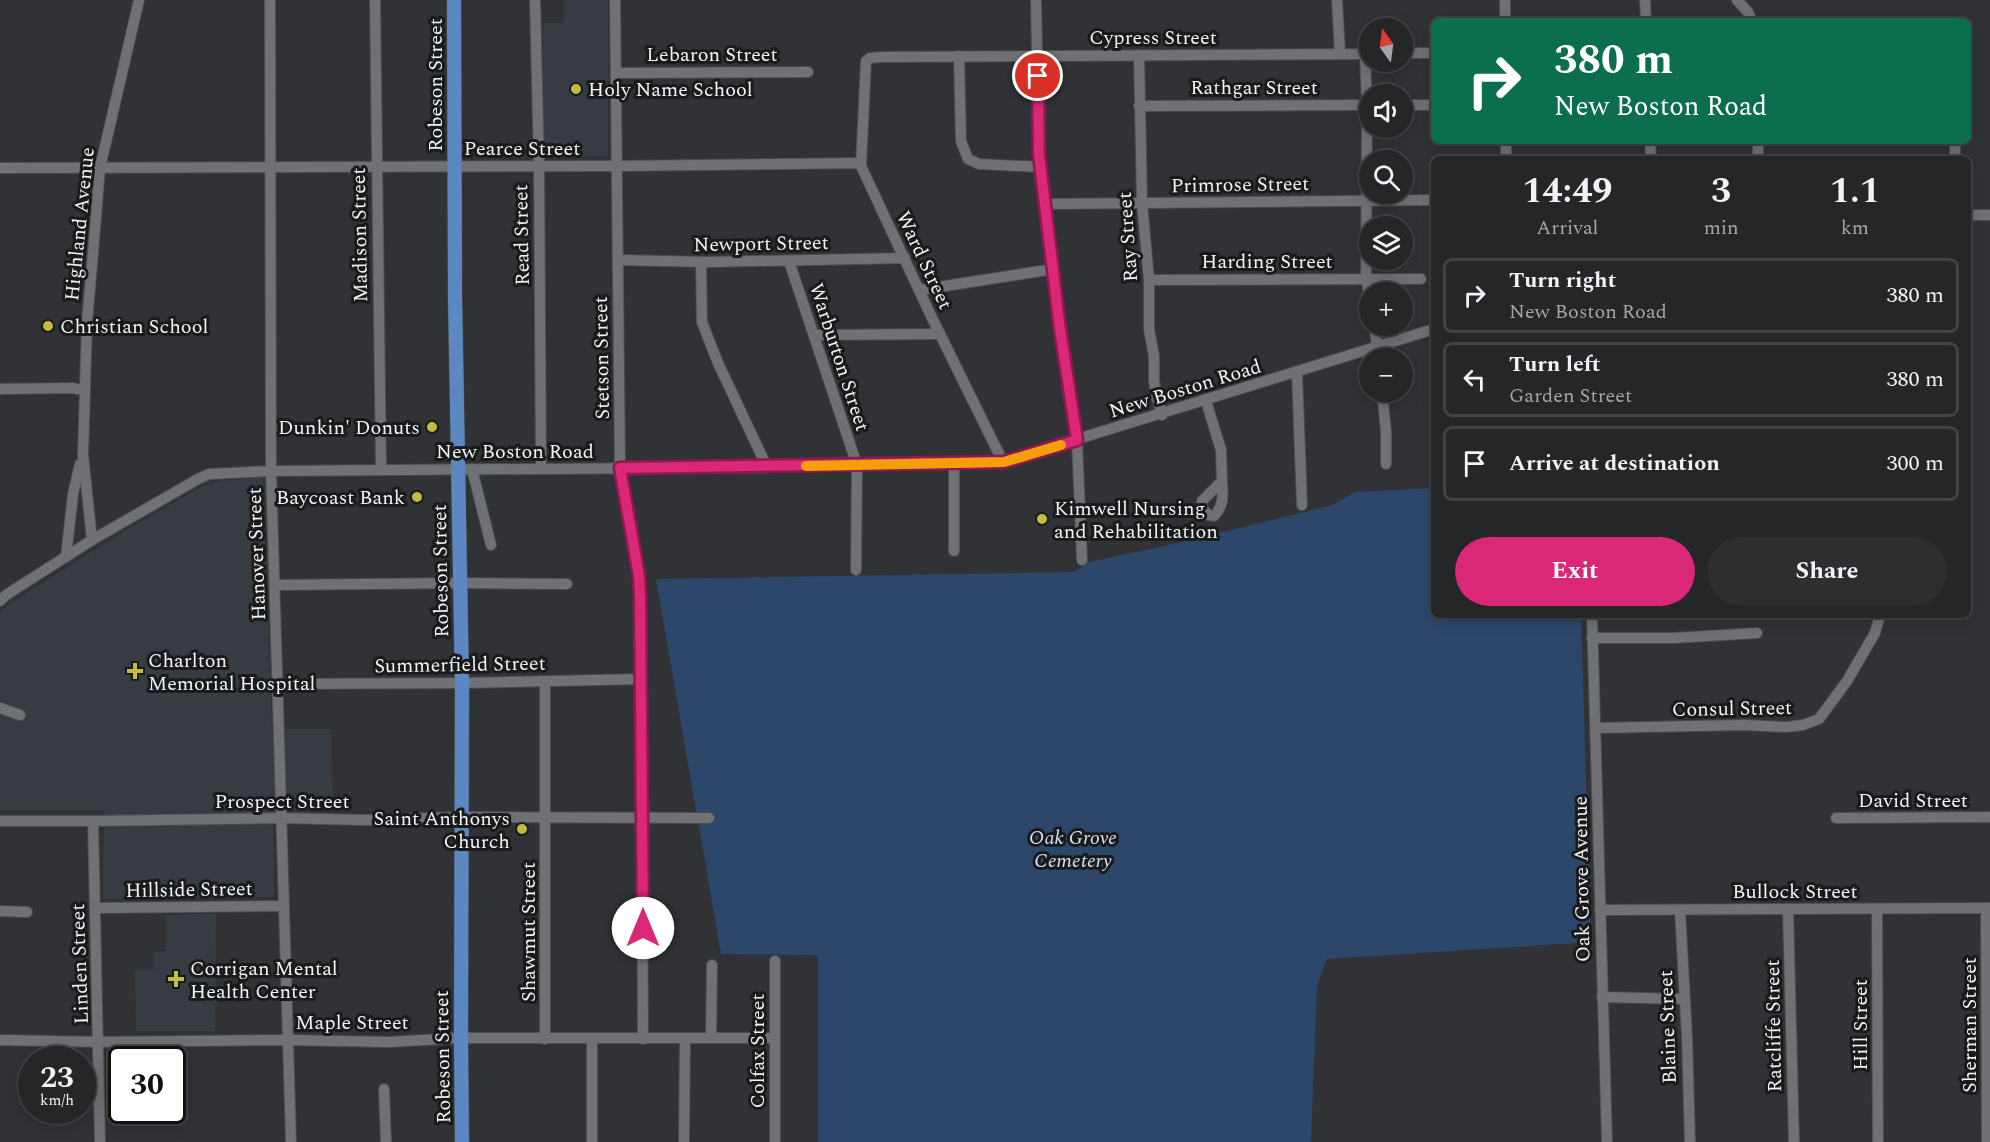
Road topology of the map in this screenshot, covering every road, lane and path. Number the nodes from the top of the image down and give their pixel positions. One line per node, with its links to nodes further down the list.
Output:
1 (139, 0): 37 (street, Highland Avenue)
2 (270, 0): 30 (street, Hanover Street)
3 (375, 0): 31 (street, Madison Street)
4 (454, 0): 32 (main road, Robeson Street)
5 (535, 0): 29 (street, Read Street)
6 (615, 0): 24 (street, Stetson Street)
7 (1036, 0): 21 (street)
8 (1337, 0): 17 (street)
9 (1505, 0): 12 (street)
10 (1645, 0): 13 (street)
11 (1737, 0): 14 (street)
12 (1505, 18)
13 (1646, 18)
14 (1751, 18)
15 (1413, 53): 16 (street)
16 (1431, 53)
17 (1340, 54): 18 (street, Cypress Street); 19 (street, Cypress Street)
18 (1359, 54)
19 (1139, 55): 21 (street, Cypress Street); 28 (street, Ray Street)
20 (959, 56): 21 (street, Cypress Street); 22 (street, Cypress Street); 35 (street)
21 (1037, 56): 35 (street)
22 (866, 61): 34 (street, Ward Street)
23 (808, 72): 24 (street, Lebaron Street)
24 (617, 73): 33 (street, Stetson Street)
25 (1359, 105): 28 (street, Rathgar Street)
26 (1413, 105): 27 (street)
27 (1431, 105)
28 (1140, 106): 41 (street, Ray Street)
29 (539, 165): 32 (street, Pearce Street); 33 (street, Pearce Street); 76 (street, Read Street)
30 (271, 166): 31 (street, Pearce Street); 37 (street, Pearce Street); 78 (street, Hanover Street)
31 (375, 166): 32 (street, Pearce Street); 77 (street, Madison Street)
32 (455, 166): 75 (main road, Robeson Street)
33 (617, 166): 34 (street, Pearce Street); 47 (street, Stetson Street)
34 (861, 166): 46 (street, Ward Street)
35 (1041, 166): 42 (street)
36 (0, 168): 37 (street, Pearce Street)
37 (100, 168): 63 (street, Highland Avenue)
38 (1413, 200): 39 (street, Primrose Street)
39 (1431, 200)
40 (1359, 201): 41 (street, Primrose Street)
41 (1142, 203): 42 (street, Primrose Street); 53 (street, Ray Street)
42 (1046, 204): 50 (street)
43 (1365, 204): 51 (street)
44 (1971, 215): 45 (street)
45 (1990, 215)
46 (904, 258): 48 (street, Newport Street); 55 (street, Ward Street)
47 (618, 260): 49 (street, Newport Street); 74 (street, Stetson Street)
48 (789, 261): 49 (street, Newport Street); 58 (street, Warburton Street)
49 (701, 262): 73 (street)
50 (1054, 269): 55 (street); 67 (street)
51 (1366, 278): 52 (street, Harding Street); 53 (street, Harding Street); 54 (street)
52 (1420, 279)
53 (1149, 280): 66 (street, Ray Street)
54 (1367, 282)
55 (919, 290): 57 (street, Ward Street)
56 (1431, 330): 59 (street, New Boston Road)
57 (940, 334): 58 (street); 69 (street, Ward Street)
58 (813, 335): 72 (street, Warburton Street)
59 (1390, 348)
60 (1359, 358): 61 (street, New Boston Road)
61 (1297, 373): 64 (street, New Boston Road); 80 (street)
62 (0, 389): 63 (street)
63 (85, 390): 68 (street, Highland Avenue)
64 (1206, 401): 66 (street, New Boston Road); 79 (street)
65 (1383, 402): 71 (street)
66 (1162, 414): 67 (street, New Boston Road)
67 (1077, 440): 69 (street, New Boston Road); 85 (street)
68 (83, 455): 81 (street, Highland Avenue); 84 (street, Highland Avenue)
69 (1004, 462): 70 (street, New Boston Road)
70 (954, 464): 72 (street, New Boston Road); 83 (street)
71 (1386, 464)
72 (857, 465): 73 (street, New Boston Road); 86 (street, Warburton Street)
73 (767, 467): 74 (street, New Boston Road)
74 (620, 468): 76 (street, New Boston Road); 95 (street, Stetson Street)
75 (465, 469): 76 (street, New Boston Road); 77 (street, New Boston Road); 82 (street); 87 (main road, Robeson Street)
76 (541, 469)
77 (381, 470): 78 (street, New Boston Road)
78 (271, 471): 81 (street, New Boston Road); 89 (street, Hanover Street)
79 (1222, 481)
80 (1302, 505)
81 (92, 540): 84 (street, New Boston Road)
82 (491, 544)
83 (954, 551)
84 (66, 557): 90 (street)
85 (1082, 560)
86 (856, 570)
87 (460, 583): 88 (street); 89 (street); 97 (main road, Robeson Street)
88 (567, 584)
89 (275, 585): 98 (street, Hanover Street)
90 (0, 601)
91 (1592, 618): 94 (street, Oak Grove Avenue)
92 (1879, 618): 101 (street, Consul Street)
93 (1757, 633): 94 (street)
94 (1593, 638): 101 (street, Oak Grove Avenue)
95 (642, 679): 96 (street, Summerfield Street); 105 (street, Stetson Street)
96 (545, 681): 97 (street, Summerfield Street); 108 (street, Shawmut Street)
97 (462, 683): 98 (street, Summerfield Street); 104 (main road, Robeson Street)
98 (278, 684): 103 (street, Hanover Street)
99 (0, 708): 100 (street)
100 (20, 715)
101 (1596, 728): 116 (street, Oak Grove Avenue)
102 (1990, 817): 107 (street, David Street)
103 (280, 818): 104 (street, Prospect Street); 110 (street, Prospect Street); 111 (street, Hanover Street)
104 (461, 818): 108 (street, Prospect Street); 125 (main road, Robeson Street)
105 (642, 818): 106 (street, Prospect Street); 108 (street, Prospect Street); 131 (street, Stetson Street)
106 (709, 818)
107 (1836, 818)
108 (546, 819): 129 (street, Shawmut Street)
109 (0, 821): 110 (street, Prospect Street)
110 (93, 821): 112 (street, Linden Street)
111 (284, 906): 112 (street, Hillside Street); 133 (street, Hanover Street)
112 (95, 908): 134 (street, Linden Street)
113 (1988, 908): 115 (street, Bullock Street); 123 (street, Sherman Street)
114 (1788, 909): 115 (street, Bullock Street); 117 (street, Bullock Street); 145 (street, Ratcliffe Street)
115 (1877, 909): 146 (street, Hill Street)
116 (1600, 910): 117 (street, Bullock Street); 122 (street, Oak Grove Avenue)
117 (1680, 910): 124 (street, Blaine Street)
118 (0, 911): 119 (street)
119 (27, 912)
120 (776, 961): 128 (street, Colfax Street)
121 (712, 965): 127 (street)
122 (1602, 998): 124 (street); 143 (street, Oak Grove Avenue)
123 (1989, 998): 147 (street, Sherman Street)
124 (1685, 999): 144 (street, Blaine Street)
125 (461, 1038): 129 (street, Maple Street); 133 (street, Maple Street); 139 (main road, Robeson Street)
126 (685, 1038): 127 (street, Maple Street); 131 (street, Maple Street); 141 (street)
127 (711, 1038): 128 (street, Maple Street)
128 (775, 1038): 142 (street, Colfax Street)
129 (545, 1039): 130 (street, Maple Street)
130 (592, 1039): 131 (street, Maple Street); 140 (street)
131 (643, 1039)
132 (0, 1040): 134 (street, Maple Street)
133 (288, 1040): 134 (street, Maple Street); 137 (street, Hanover Street)
134 (99, 1041): 136 (street, Linden Street)
135 (384, 1089): 138 (street)
136 (100, 1142)
137 (291, 1142)
138 (386, 1142)
139 (462, 1142)
140 (592, 1142)
141 (684, 1142)
142 (775, 1142)
143 (1607, 1142)
144 (1689, 1142)
145 (1794, 1142)
146 (1878, 1142)
147 (1987, 1142)

